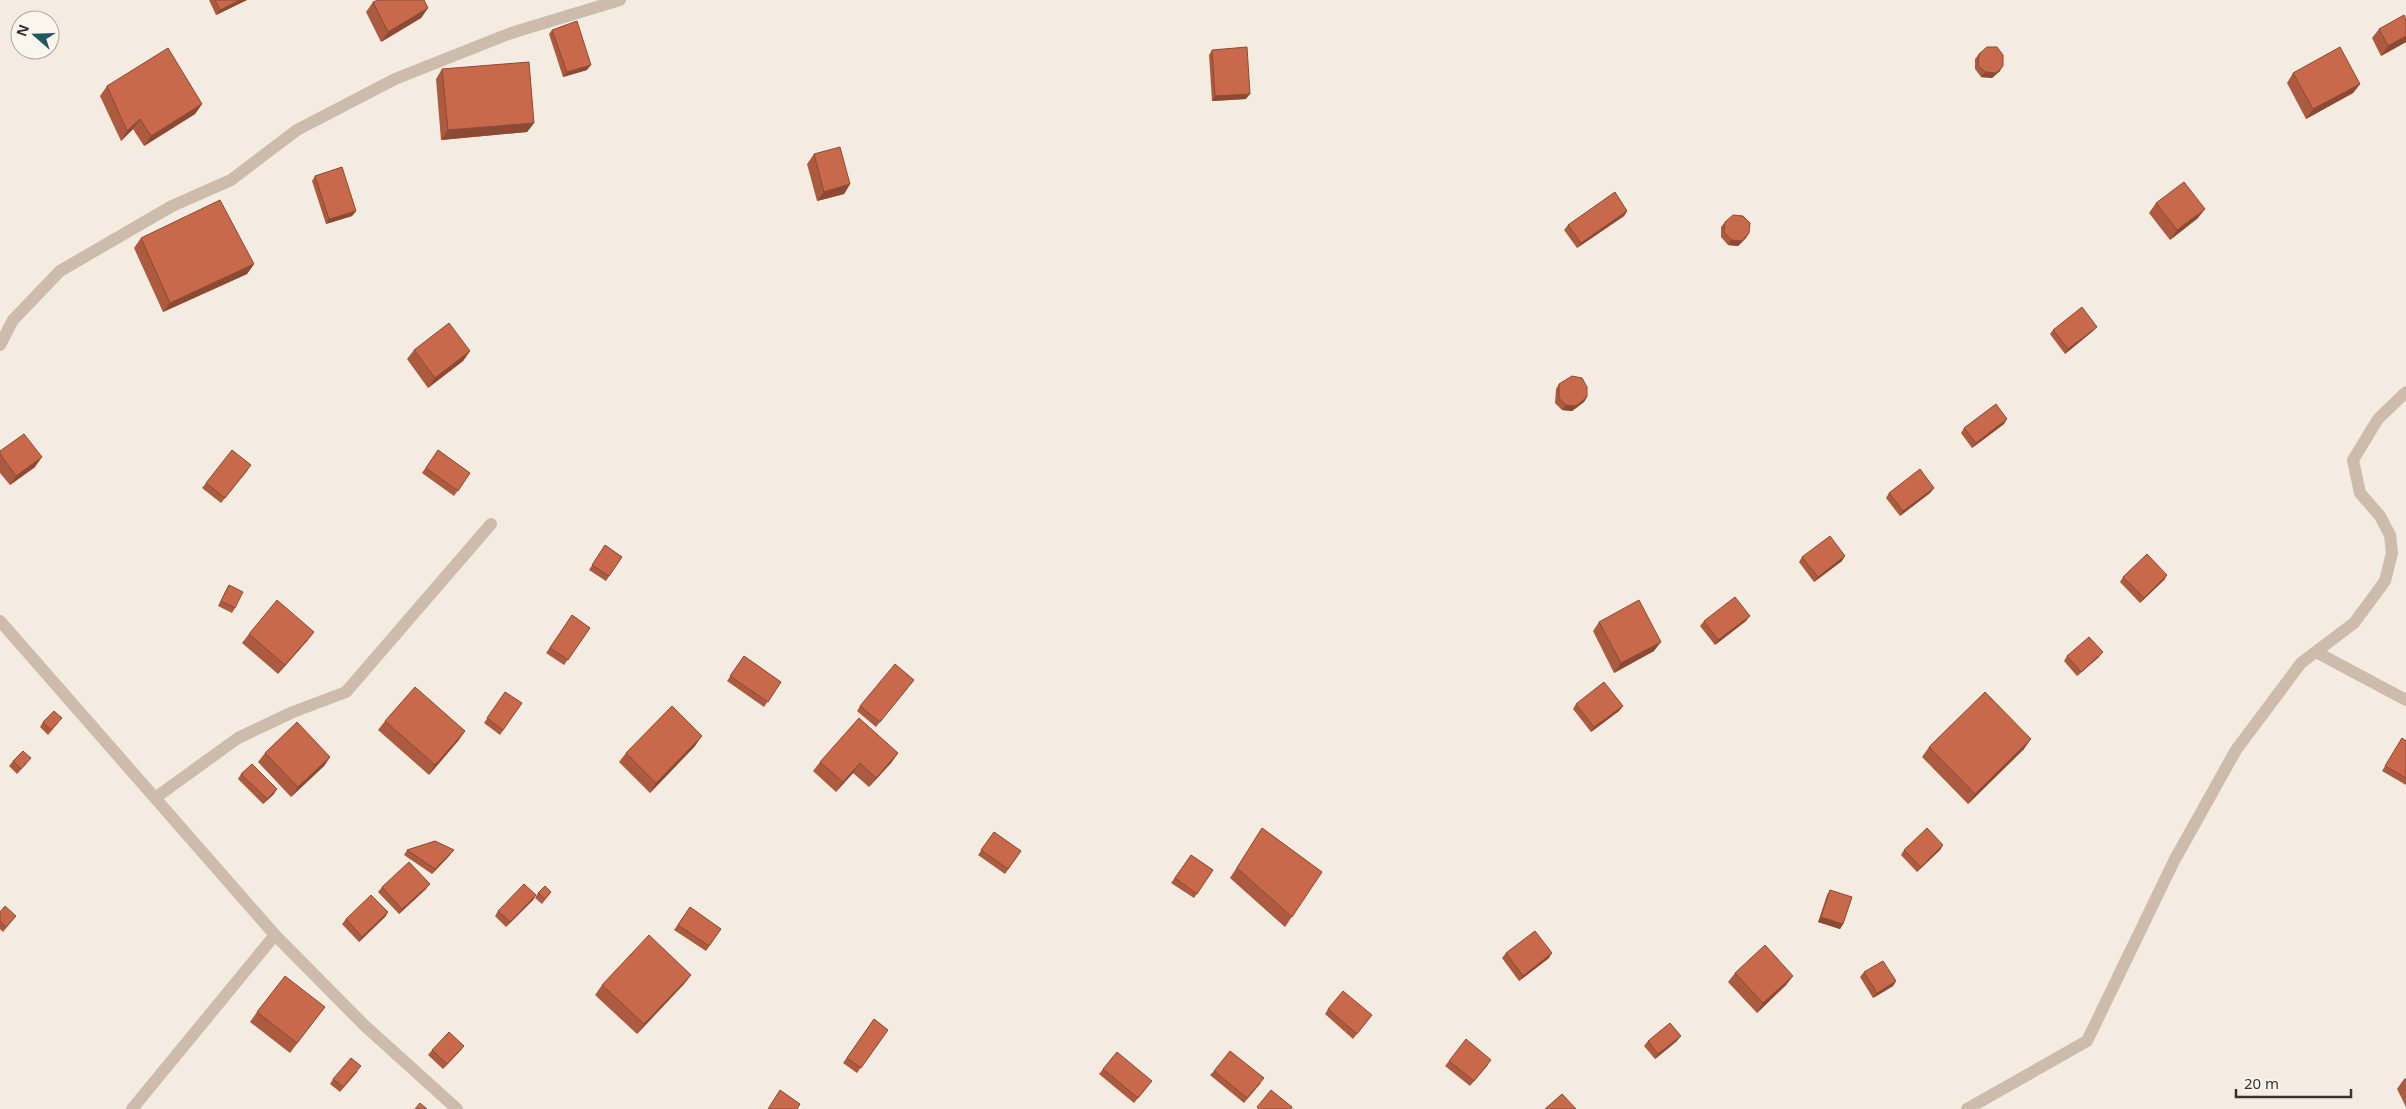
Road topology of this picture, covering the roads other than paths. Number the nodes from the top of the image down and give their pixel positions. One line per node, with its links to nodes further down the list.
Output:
1 (620, 0): 2 (street)
2 (0, 345)
3 (2406, 392): 6 (street)
4 (491, 524): 8 (street)
5 (0, 621): 8 (street)
6 (2316, 652): 7 (street); 12 (street)
7 (2406, 700)
8 (155, 798): 9 (street)
9 (275, 935): 10 (street); 11 (street)
10 (132, 1109)
11 (457, 1109)
12 (1967, 1109)

